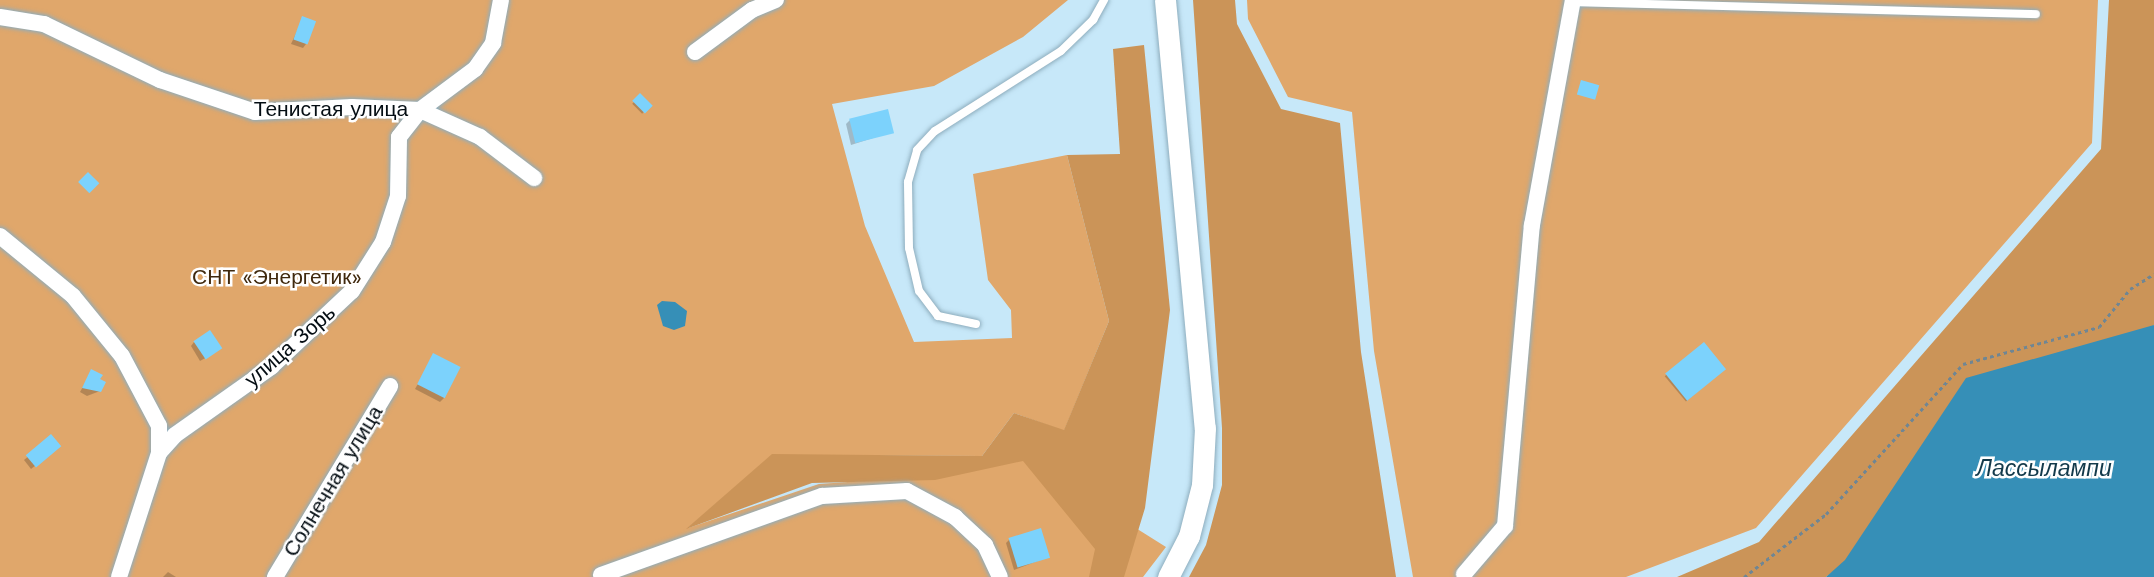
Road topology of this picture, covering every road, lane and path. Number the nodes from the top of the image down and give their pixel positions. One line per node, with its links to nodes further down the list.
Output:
1 (501, 0): 9 (street, улица Зорь)
2 (776, 0): 8 (street)
3 (1104, 0): 13 (lane)
4 (1165, 0): 21 (main road)
5 (1573, 1): 6 (lane); 16 (street)
6 (2036, 14)
7 (0, 16): 9 (street, Тенистая улица)
8 (695, 52)
9 (420, 110): 10 (street, Тенистая улица); 15 (street, улица Зорь)
10 (534, 178)
11 (0, 236): 15 (street)
12 (2154, 274): 22 (path)
13 (976, 324)
14 (390, 386): 19 (street, Солнечная улица)
15 (159, 453): 18 (street, улица Зорь)
16 (1464, 573)
17 (601, 575): 20 (street)
18 (119, 577)
19 (275, 577)
20 (1000, 577)
21 (1168, 577)
22 (1744, 577)

